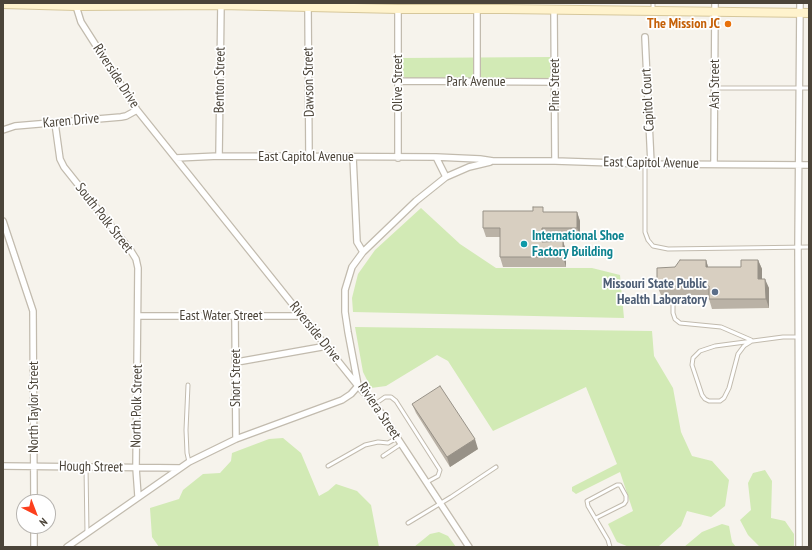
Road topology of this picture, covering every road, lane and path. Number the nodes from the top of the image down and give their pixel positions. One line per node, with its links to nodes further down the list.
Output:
1 (715, 3): 13 (street, Ash Street)
2 (800, 3): 14 (street)
3 (3, 4): 4 (main road)
4 (36, 4): 6 (main road)
5 (221, 4): 6 (main road); 8 (main road); 26 (street, Benton Street)
6 (76, 6): 23 (street, Riverside Drive)
7 (505, 6): 11 (main road); 12 (main road)
8 (308, 7): 10 (main road); 27 (street, Dawson Street)
9 (653, 7): 12 (main road); 13 (main road)
10 (398, 9): 11 (main road); 17 (street, Olive Street)
11 (477, 9): 18 (street)
12 (554, 10): 19 (street, Pine Street)
13 (715, 12): 14 (main road); 20 (street, Ash Street)
14 (800, 13): 15 (main road); 21 (street)
15 (809, 13)
16 (645, 37): 34 (street, Capitol Court)
17 (398, 81): 18 (street, Park Avenue); 31 (street, Olive Street)
18 (477, 82): 19 (street, Park Avenue)
19 (555, 82): 33 (street, Pine Street)
20 (715, 88): 21 (lane); 35 (street, Ash Street)
21 (799, 88): 22 (lane); 36 (street)
22 (809, 88)
23 (137, 110): 24 (street, Karen Drive); 30 (street, Riverside Drive)
24 (55, 123): 25 (street, Karen Drive); 44 (street, South Polk Street)
25 (3, 130)
26 (219, 156): 27 (street, East Capitol Avenue); 30 (street, East Capitol Avenue)
27 (309, 157): 28 (street, East Capitol Avenue)
28 (353, 157): 31 (street, East Capitol Avenue); 42 (street)
29 (436, 157): 31 (street, East Capitol Avenue); 32 (street, East Capitol Avenue); 38 (street)
30 (176, 158): 45 (street, Riverside Drive)
31 (398, 158)
32 (493, 161): 33 (street, East Capitol Avenue); 38 (street, East Capitol Avenue)
33 (555, 161): 34 (street, East Capitol Avenue)
34 (648, 164): 35 (street, East Capitol Avenue); 40 (lane)
35 (714, 164): 36 (street, East Capitol Avenue)
36 (799, 165): 37 (street, East Capitol Avenue); 40 (street)
37 (809, 165)
38 (446, 177): 42 (street, Riviera Street)
39 (3, 221): 60 (street, North Taylor Street)
40 (798, 247): 41 (lane); 47 (street)
41 (809, 247)
42 (362, 252): 52 (street, Riviera Street)
43 (674, 301): 48 (lane)
44 (138, 316): 46 (street, East Water Street); 64 (street, North Polk Street)
45 (303, 316): 46 (street, East Water Street); 49 (street, Riverside Drive)
46 (236, 317): 50 (street, Short Street)
47 (799, 337): 48 (lane); 78 (street)
48 (752, 341): 48 (lane)
49 (327, 346): 50 (street); 52 (street, Riverside Drive)
50 (237, 362): 55 (street, Short Street)
51 (188, 385): 58 (lane)
52 (358, 386): 53 (street, Riviera Street); 55 (street)
53 (375, 404): 54 (street, Riviera Street); 66 (lane)
54 (397, 438): 56 (street, Riviera Street); 61 (lane)
55 (236, 439): 58 (street)
56 (401, 444): 57 (lane); 66 (street, Riviera Street)
57 (383, 456)
58 (189, 462): 65 (street)
59 (3, 466): 60 (street, Hough Street)
60 (34, 466): 62 (street, Hough Street); 67 (street, North Taylor Street)
61 (328, 466)
62 (86, 467): 64 (street, Hough Street); 72 (lane)
63 (496, 467): 69 (lane)
64 (136, 468): 65 (street, Hough Street); 68 (street, North Polk Street)
65 (180, 468): 68 (street)
66 (427, 482): 69 (street, Riviera Street)
67 (34, 494)
68 (138, 496): 72 (street)
69 (440, 503): 71 (lane); 76 (street, Riviera Street)
70 (596, 518): 70 (lane); 77 (lane)
71 (408, 523)
72 (86, 533): 75 (street)
73 (34, 534): 74 (street)
74 (34, 547)
75 (67, 547)
76 (469, 547)
77 (610, 547)
78 (799, 547)

